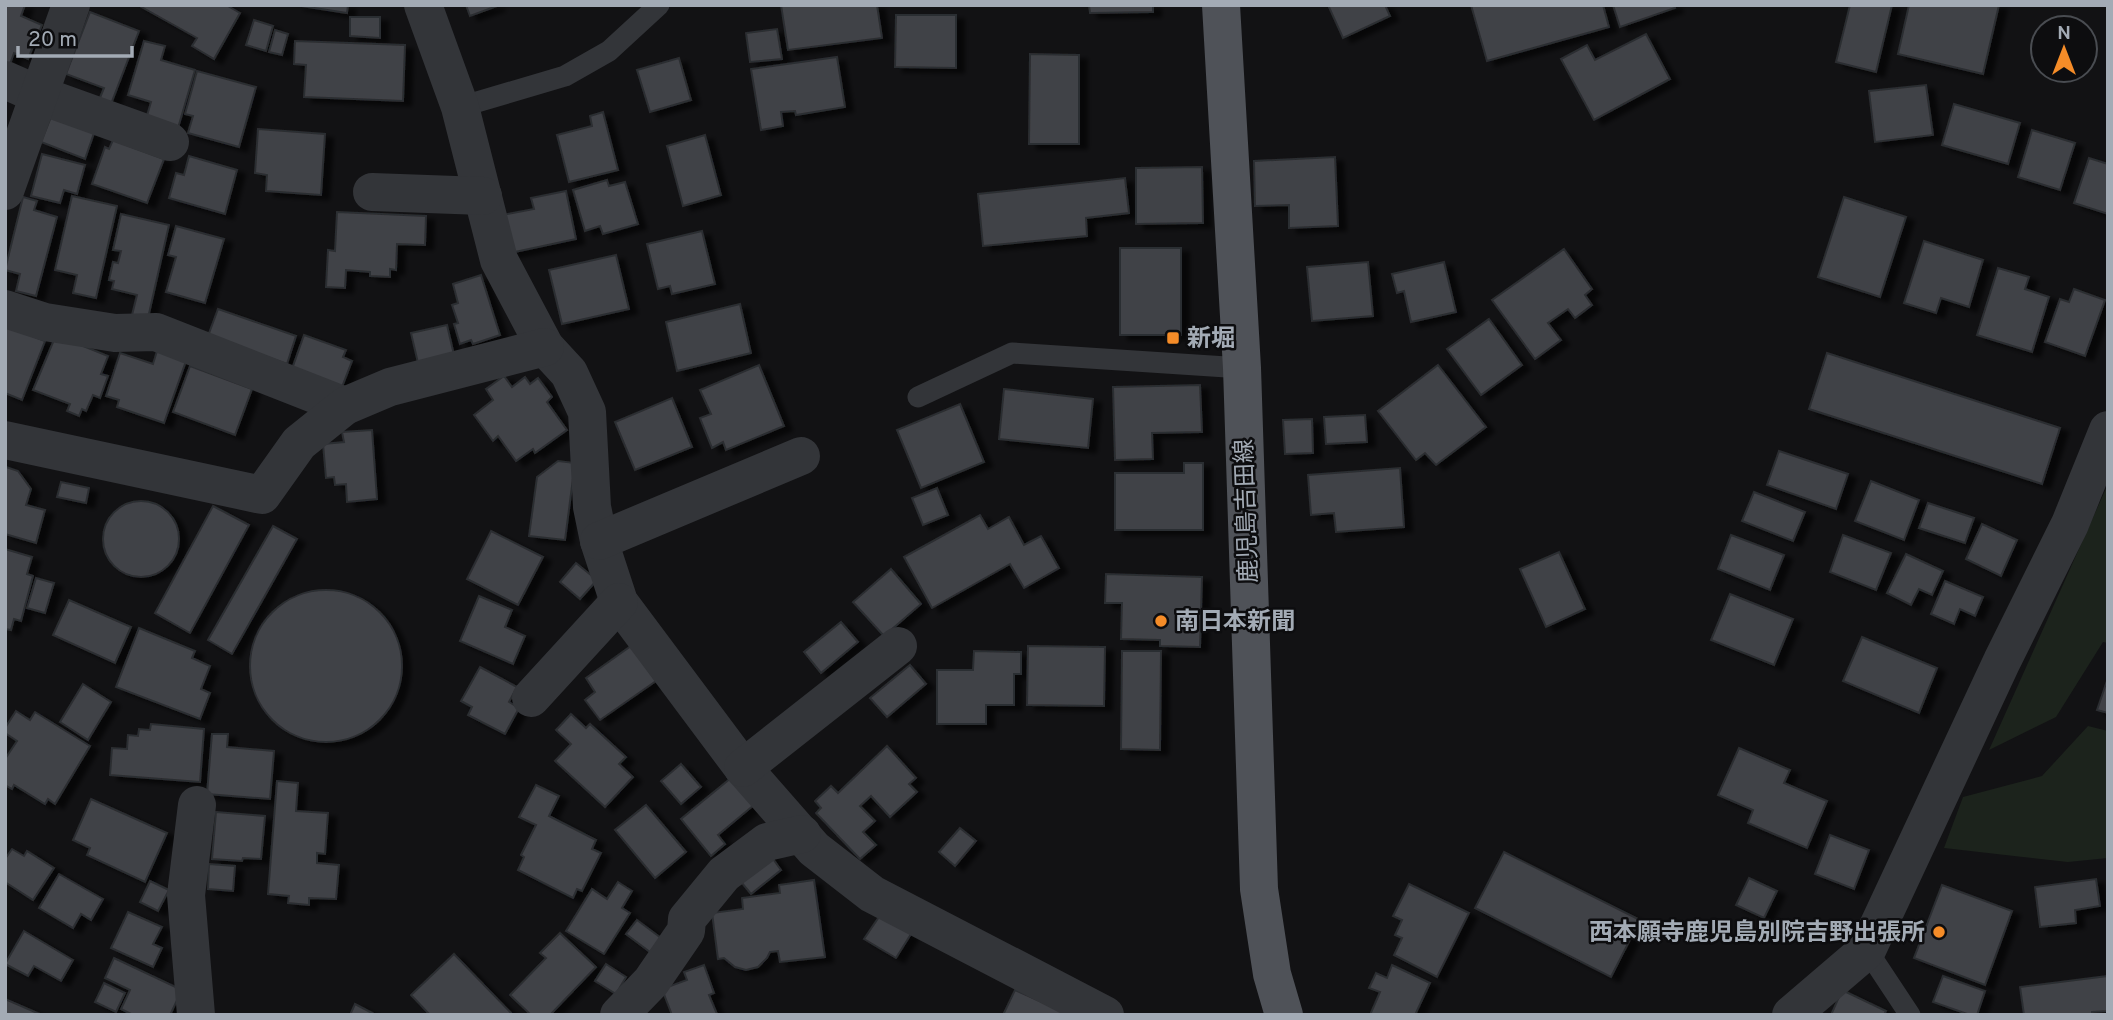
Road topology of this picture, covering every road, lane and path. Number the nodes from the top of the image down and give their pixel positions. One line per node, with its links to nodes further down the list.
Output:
1 (71, 5): 5 (street)
2 (424, 5): 6 (street)
3 (659, 5): 6 (lane)
4 (1221, 5): 13 (main road, 鹿児島吉田線)
5 (22, 88): 7 (street); 8 (street)
6 (460, 107): 10 (street)
7 (170, 142)
8 (5, 191)
9 (372, 192): 10 (street)
10 (482, 196): 12 (street)
11 (5, 309): 15 (street)
12 (545, 347): 15 (street); 19 (street)
13 (1242, 368): 14 (lane); 30 (main road, 鹿児島吉田線)
14 (918, 397)
15 (345, 406): 17 (street)
16 (2108, 430): 26 (street)
17 (5, 440)
18 (801, 456): 19 (street)
19 (599, 541): 20 (street)
20 (619, 602): 22 (street); 23 (street)
21 (898, 646): 23 (street)
22 (531, 698)
23 (743, 768): 25 (street)
24 (197, 805): 27 (street)
25 (802, 834): 28 (street); 29 (street)
26 (1867, 950): 31 (street); 32 (lane)
27 (196, 1015)
28 (619, 1015)
29 (1105, 1015)
30 (1284, 1015)
31 (1791, 1015)
32 (1910, 1015)

